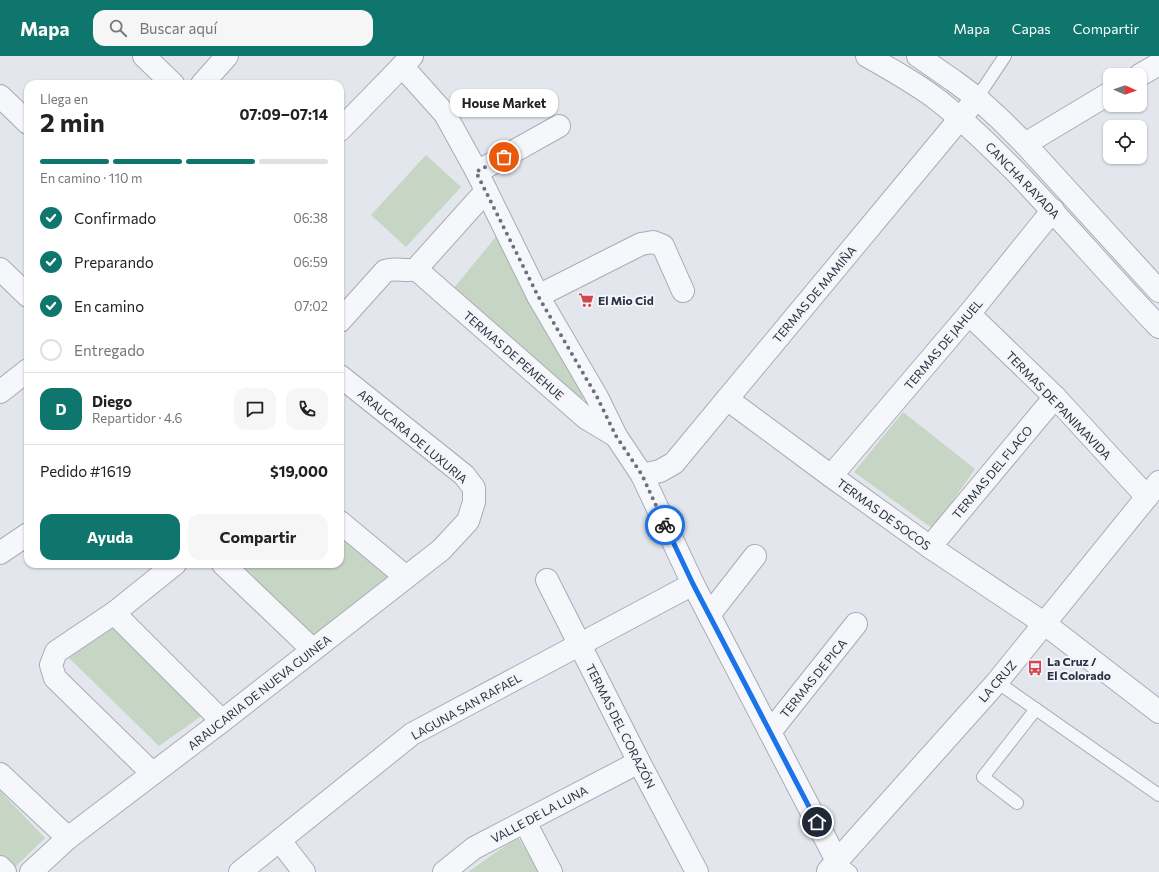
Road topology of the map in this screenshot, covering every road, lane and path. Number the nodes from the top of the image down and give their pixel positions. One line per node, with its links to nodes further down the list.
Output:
1 (144, 56): 9 (street)
2 (227, 56): 10 (street)
3 (868, 56): 14 (street, CANCHA RAYADA)
4 (918, 56): 13 (street, CANCHA RAYADA)
5 (1006, 56): 13 (lane)
6 (407, 61): 16 (street); 19 (street)
7 (1159, 64): 8 (street)
8 (1147, 71)
9 (169, 80)
10 (206, 80)
11 (0, 96): 15 (street)
12 (1103, 97): 18 (street)
13 (977, 98): 14 (street, TERMAS DE MAMIÑA); 18 (street, CANCHA RAYADA)
14 (960, 118): 20 (street, CANCHA RAYADA); 34 (street, TERMAS DE MAMIÑA)
15 (24, 119)
16 (344, 126)
17 (559, 126): 19 (street)
18 (1025, 144): 23 (street, CANCHA RAYADA)
19 (481, 182): 22 (street); 26 (street)
20 (1053, 210): 27 (street, TERMAS DE JAHUEL); 29 (street, CANCHA RAYADA)
21 (0, 269): 25 (street)
22 (416, 269): 28 (street); 35 (street, TERMAS DE PEMEHUE)
23 (1156, 283)
24 (684, 291): 26 (street)
25 (24, 292)
26 (538, 296): 35 (street)
27 (969, 314): 33 (street, TERMAS DE PANIMAVIDA); 37 (street, TERMAS DE JAHUEL)
28 (344, 317)
29 (1159, 327)
30 (24, 373): 32 (street)
31 (344, 379): 39 (street, ARAUCARA DE LUXURIA)
32 (0, 392)
33 (1055, 397): 38 (street, TERMAS DE PANIMAVIDA); 42 (street, TERMAS DEL FLACO)
34 (727, 399): 36 (street, TERMAS DE MAMIÑA); 37 (street, TERMAS DE SOCOS)
35 (616, 436): 36 (street)
36 (642, 475): 49 (street)
37 (831, 476): 42 (street, TERMAS DE SOCOS)
38 (1153, 490): 53 (street, LA CRUZ)
39 (474, 502): 47 (street, ARAUCARIA DE NUEVA GUINEA)
40 (344, 525): 47 (street)
41 (24, 537): 43 (street)
42 (930, 547): 53 (street, TERMAS DE SOCOS)
43 (0, 553)
44 (755, 556): 51 (street)
45 (170, 568): 50 (street)
46 (226, 568): 55 (street)
47 (406, 577): 55 (street, ARAUCARIA DE NUEVA GUINEA)
48 (547, 580): 54 (street, TERMAS DEL CORAZÓN)
49 (693, 584): 51 (street); 54 (street, LAGUNA SAN RAFAEL)
50 (114, 613): 59 (street); 62 (street)
51 (709, 615): 60 (street)
52 (856, 624): 60 (street, TERMAS DE PICA)
53 (1045, 624): 56 (street, LA CRUZ); 57 (street, TERMAS DE SOCOS)
54 (580, 644): 61 (street, TERMAS DEL CORAZÓN); 68 (street, LAGUNA SAN RAFAEL)
55 (313, 650): 59 (street, ARAUCARIA DE NUEVA GUINEA)
56 (997, 682): 58 (lane); 70 (street, LA CRUZ)
57 (1156, 702)
58 (1036, 709): 64 (lane); 65 (lane)
59 (222, 721): 62 (street, ARAUCARIA DE NUEVA GUINEA)
60 (770, 732): 70 (street)
61 (639, 762): 66 (street, VALLE DE LA LUNA); 77 (street, TERMAS DEL CORAZÓN)
62 (152, 773): 67 (street, ARAUCARIA DE NUEVA GUINEA)
63 (0, 774): 67 (street)
64 (1159, 795)
65 (1017, 803)
66 (525, 822): 75 (street, VALLE DE LA LUNA); 76 (street)
67 (68, 838): 72 (street, ARAUCARIA DE NUEVA GUINEA)
68 (280, 841): 73 (street, LAGUNA SAN RAFAEL); 74 (street)
69 (0, 868): 71 (street)
70 (838, 868)
71 (5, 872)
72 (31, 872)
73 (240, 872)
74 (304, 872)
75 (444, 872)
76 (551, 872)
77 (697, 872)

